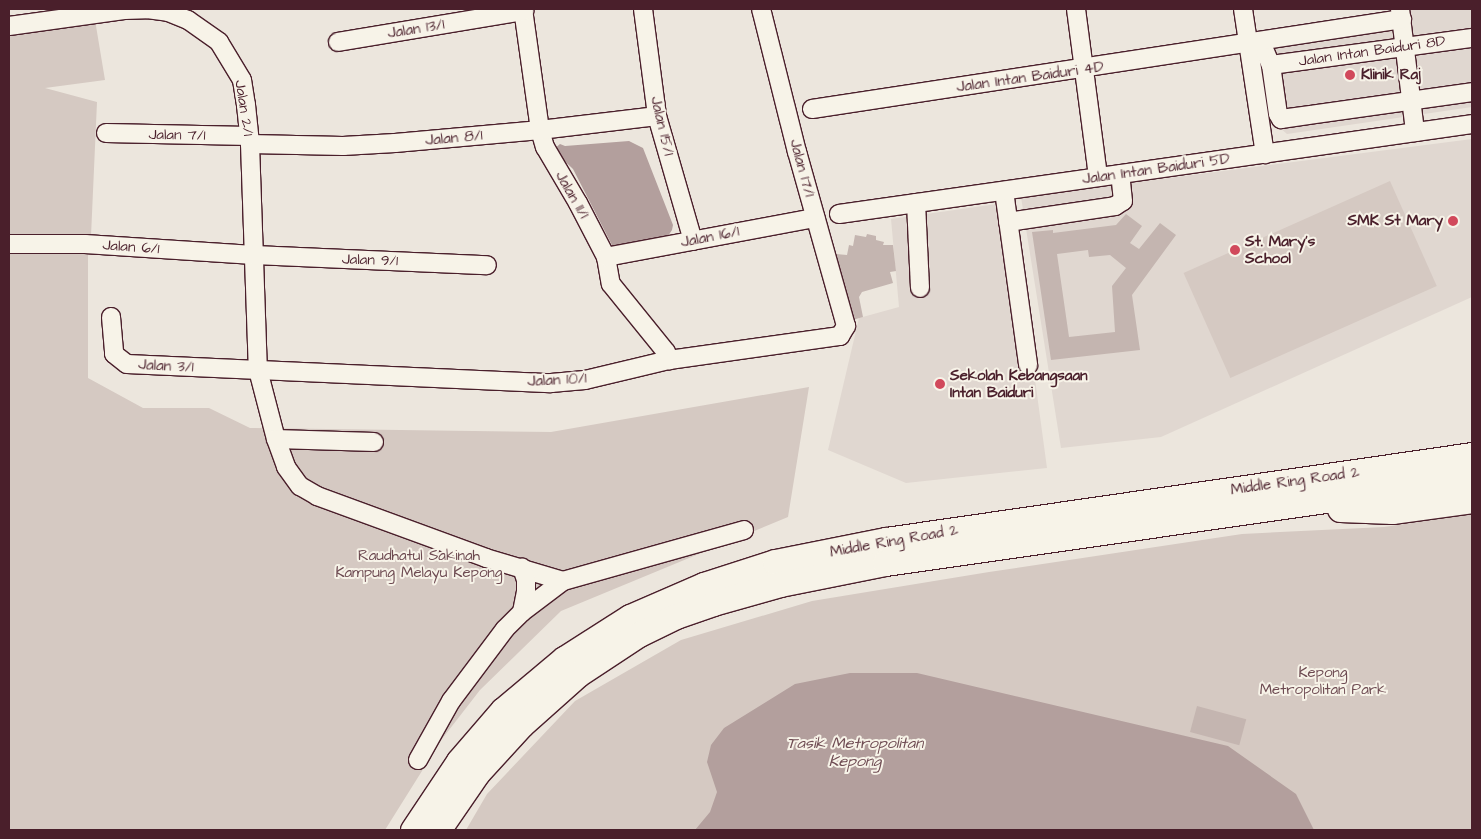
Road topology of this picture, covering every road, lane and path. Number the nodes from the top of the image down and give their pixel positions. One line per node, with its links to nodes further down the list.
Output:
1 (642, 9): 17 (street, Jalan 15/1)
2 (762, 9): 29 (street, Jalan 17/1)
3 (1076, 9): 13 (street)
4 (1243, 9): 10 (street)
5 (523, 10): 9 (street, Jalan 13/1); 19 (street, Jalan 11/1)
6 (1401, 14): 10 (street, Jalan Intan Baiduri 4D); 11 (street)
7 (9, 26): 22 (street, Jalan 2/1)
8 (1472, 38): 11 (street, Jalan Intan Baiduri 8D)
9 (338, 42)
10 (1255, 43): 12 (street); 13 (street, Jalan Intan Baiduri 4D); 23 (street)
11 (1405, 47): 12 (street, Jalan Intan Baiduri 8D); 15 (street)
12 (1271, 65): 15 (street)
13 (1084, 69): 16 (street, Jalan Intan Baiduri 4D); 25 (street)
14 (1472, 92): 15 (street)
15 (1412, 101): 20 (street)
16 (812, 110)
17 (657, 116): 19 (street, Jalan 8/1); 31 (street, Jalan 15/1)
18 (1472, 124): 20 (street, Jalan Intan Baiduri 5D)
19 (540, 130): 22 (street, Jalan 8/1); 34 (street, Jalan 11/1)
20 (1415, 132): 23 (street, Jalan Intan Baiduri 5D)
21 (106, 134): 22 (street, Jalan 7/1)
22 (249, 140): 33 (street, Jalan 2/1)
23 (1265, 154): 24 (street, Jalan Intan Baiduri 5D)
24 (1120, 174): 25 (street, Jalan Intan Baiduri 5D); 30 (street)
25 (1098, 177): 26 (street, Jalan Intan Baiduri 5D)
26 (1004, 191): 27 (street, Jalan Intan Baiduri 5D); 30 (street)
27 (916, 203): 28 (street, Jalan Intan Baiduri 5D); 36 (street)
28 (839, 214)
29 (815, 218): 31 (street, Jalan 16/1); 38 (street, Jalan 17/1)
30 (1008, 222): 40 (street)
31 (693, 241): 34 (street, Jalan 16/1)
32 (9, 244): 33 (street, Jalan 6/1)
33 (254, 255): 35 (street, Jalan 9/1); 41 (street, Jalan 2/1)
34 (606, 257): 39 (street, Jalan 11/1)
35 (487, 265)
36 (920, 288)
37 (111, 317): 41 (street, Jalan 3/1)
38 (846, 326): 39 (street, Jalan 10/1)
39 (668, 360): 41 (street, Jalan 10/1)
40 (1028, 365)
41 (258, 370): 42 (street, Jalan 2/1)
42 (276, 439): 43 (street); 49 (street, Jalan 2/1)
43 (374, 442)
44 (1472, 455): 53 (highway, Middle Ring Road 2)
45 (1472, 479): 47 (highway, Middle Ring Road 2)
46 (1472, 500): 47 (highway)
47 (1273, 507): 54 (highway, Middle Ring Road 2)
48 (744, 530): 50 (street)
49 (522, 568): 50 (street, Jalan 2/1); 51 (street)
50 (563, 581): 51 (street)
51 (522, 612): 52 (street)
52 (418, 760)
53 (413, 830)
54 (438, 830)

